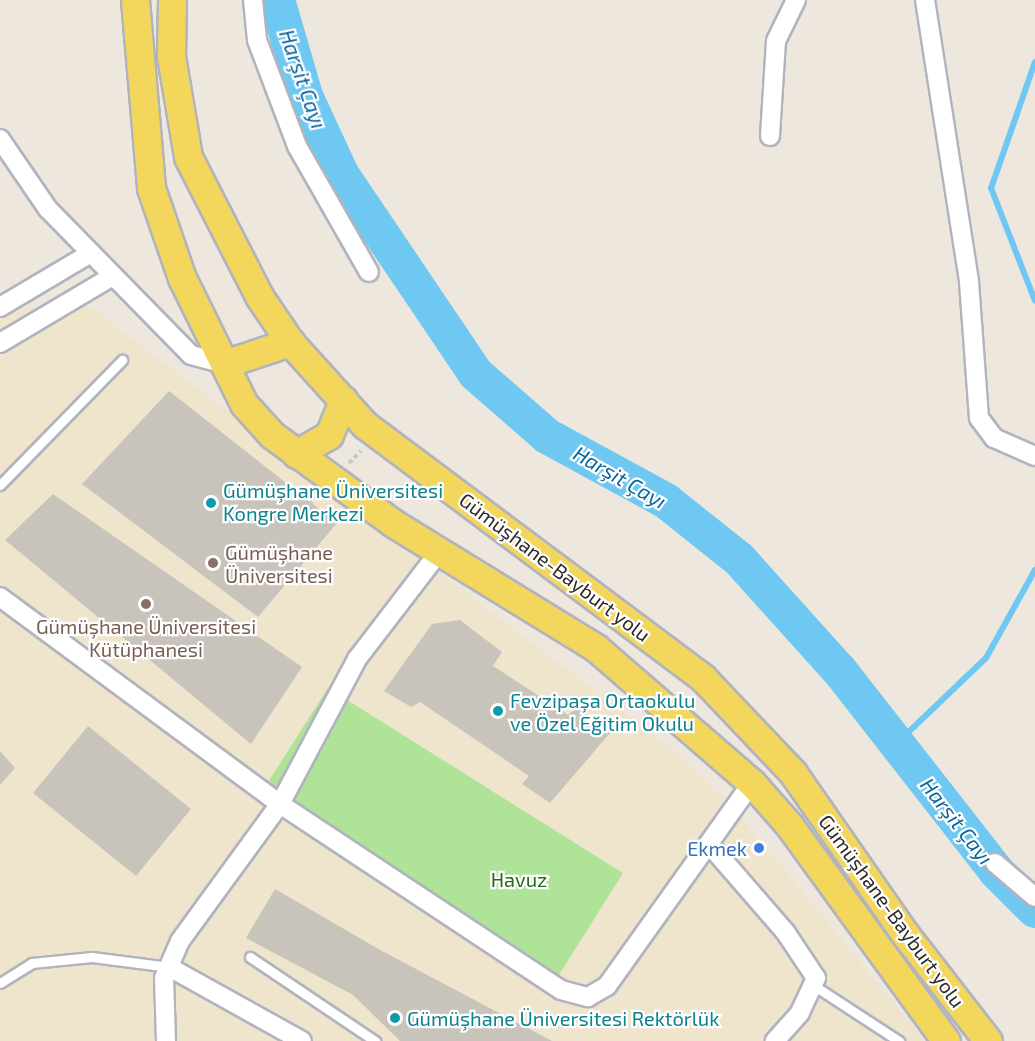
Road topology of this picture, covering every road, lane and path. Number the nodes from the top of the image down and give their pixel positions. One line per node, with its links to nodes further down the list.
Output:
1 (135, 0): 15 (main road, Gümüşhane-Bayburt yolu)
2 (172, 0): 12 (main road, Gümüşhane-Bayburt yolu)
3 (253, 0): 9 (street)
4 (796, 0): 6 (street)
5 (925, 0): 18 (street)
6 (770, 136)
7 (0, 140): 8 (street)
8 (91, 254): 10 (street); 11 (street)
9 (369, 272)
10 (113, 276): 13 (street); 15 (street)
11 (0, 307)
12 (290, 342): 15 (main road); 16 (main road, Gümüşhane-Bayburt yolu)
13 (0, 343)
14 (122, 360): 19 (lane)
15 (224, 364): 17 (main road, Gümüşhane-Bayburt yolu)
16 (343, 400): 17 (main road); 37 (main road, Gümüşhane-Bayburt yolu)
17 (296, 454): 20 (main road, Gümüşhane-Bayburt yolu)
18 (1035, 456)
19 (0, 485)
20 (440, 551): 22 (main road, Gümüşhane-Bayburt yolu); 23 (street)
21 (0, 597): 23 (street)
22 (752, 783): 24 (street); 36 (main road, Gümüşhane-Bayburt yolu)
23 (280, 804): 24 (street); 28 (street)
24 (710, 844): 30 (street)
25 (995, 863): 26 (street)
26 (1035, 897)
27 (250, 957): 33 (lane)
28 (169, 967): 29 (lane); 31 (street); 32 (street)
29 (0, 984)
30 (813, 986): 34 (street); 35 (lane)
31 (166, 1041)
32 (302, 1041)
33 (375, 1041)
34 (775, 1041)
35 (899, 1041)
36 (946, 1041)
37 (988, 1041)

